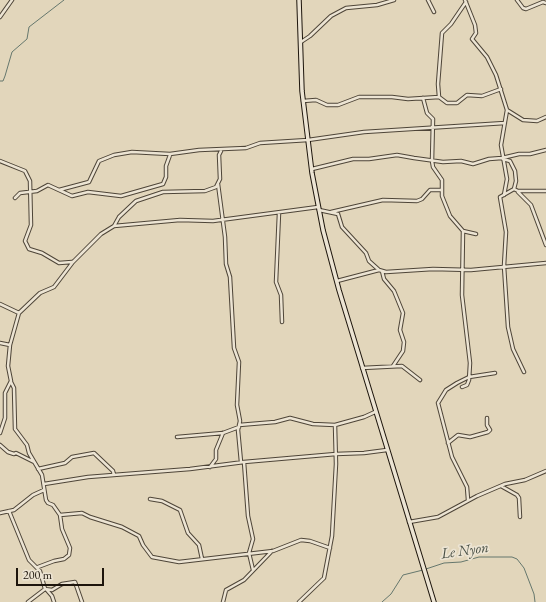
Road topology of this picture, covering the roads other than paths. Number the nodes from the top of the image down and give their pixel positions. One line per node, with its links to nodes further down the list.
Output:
1 (12, 0): 9 (street)
2 (299, 0): 10 (main road)
3 (394, 0): 10 (street)
4 (428, 0): 8 (street)
5 (517, 0): 7 (street)
6 (466, 1): 11 (street); 12 (street)
7 (545, 2)
8 (434, 12)
9 (0, 17)
10 (300, 42): 14 (main road)
11 (500, 89): 12 (street); 15 (street)
12 (439, 97): 13 (street)
13 (423, 98): 14 (street); 18 (street)
14 (303, 101): 19 (main road)
15 (507, 110): 16 (street); 17 (street)
16 (546, 117)
17 (505, 123): 18 (street); 23 (street)
18 (433, 127): 19 (street); 24 (street)
19 (308, 140): 20 (street); 26 (main road)
20 (221, 150): 22 (street); 27 (street)
21 (546, 150): 23 (street)
22 (170, 154): 29 (street); 29 (street)
23 (502, 158): 24 (street); 28 (street); 34 (street)
24 (432, 159): 26 (street); 30 (street)
25 (0, 161): 33 (street)
26 (312, 169): 36 (main road)
27 (218, 183): 39 (street); 40 (street)
28 (514, 189): 31 (street); 34 (street)
29 (59, 190): 33 (street)
30 (442, 190): 37 (street); 41 (street)
31 (518, 191): 32 (street); 43 (street)
32 (546, 191)
33 (30, 192): 35 (street); 44 (street)
34 (504, 195): 46 (street)
35 (15, 198)
36 (319, 208): 37 (street); 38 (street); 49 (main road)
37 (330, 212): 48 (street)
38 (279, 213): 39 (street); 52 (street)
39 (223, 220): 40 (street); 66 (street)
40 (114, 226): 44 (street)
41 (463, 231): 42 (street); 47 (street)
42 (476, 234)
43 (546, 245)
44 (73, 262): 51 (street)
45 (546, 263): 46 (street)
46 (504, 266): 47 (street); 57 (street)
47 (464, 269): 48 (street); 59 (street)
48 (380, 271): 49 (street); 55 (street)
49 (336, 281): 56 (main road)
50 (0, 304): 51 (street)
51 (19, 313): 54 (street)
52 (282, 322)
53 (0, 343): 54 (street)
54 (10, 345): 61 (street)
55 (394, 366): 56 (street); 60 (street)
56 (362, 368): 63 (main road)
57 (524, 372)
58 (495, 373): 59 (street)
59 (469, 377): 62 (street); 70 (street)
60 (420, 380)
61 (11, 382): 67 (street); 74 (street)
62 (462, 387)
63 (376, 412): 65 (street); 72 (main road)
64 (487, 418): 70 (street)
65 (335, 425): 66 (street); 73 (street)
66 (239, 426): 68 (street); 75 (street)
67 (0, 433)
68 (224, 433): 69 (street); 76 (street)
69 (177, 437)
70 (448, 443): 84 (street)
71 (0, 445): 74 (street)
72 (387, 450): 73 (street); 89 (main road)
73 (336, 454): 75 (street); 90 (street)
74 (34, 462): 77 (street)
75 (243, 462): 76 (street); 92 (street)
76 (210, 467): 79 (street)
77 (38, 469): 79 (street); 80 (street)
78 (546, 471): 81 (street)
79 (114, 475): 80 (street)
80 (44, 484): 82 (street)
81 (501, 486): 84 (street); 88 (street)
82 (44, 490): 85 (street); 87 (street)
83 (150, 499): 93 (street)
84 (468, 500): 89 (street)
85 (9, 512): 86 (street); 94 (street)
86 (0, 513)
87 (60, 515): 93 (street); 94 (street)
88 (520, 517)
89 (409, 522): 102 (main road)
90 (330, 548): 91 (street); 101 (street)
91 (273, 551): 92 (street); 95 (street)
92 (249, 553): 93 (street); 95 (street)
93 (202, 559)
94 (38, 567): 96 (street)
95 (253, 570): 100 (street)
96 (45, 589): 97 (street); 98 (street); 99 (street)
97 (28, 602)
98 (54, 602)
99 (82, 602)
100 (223, 602)
101 (299, 602)
102 (434, 602)

